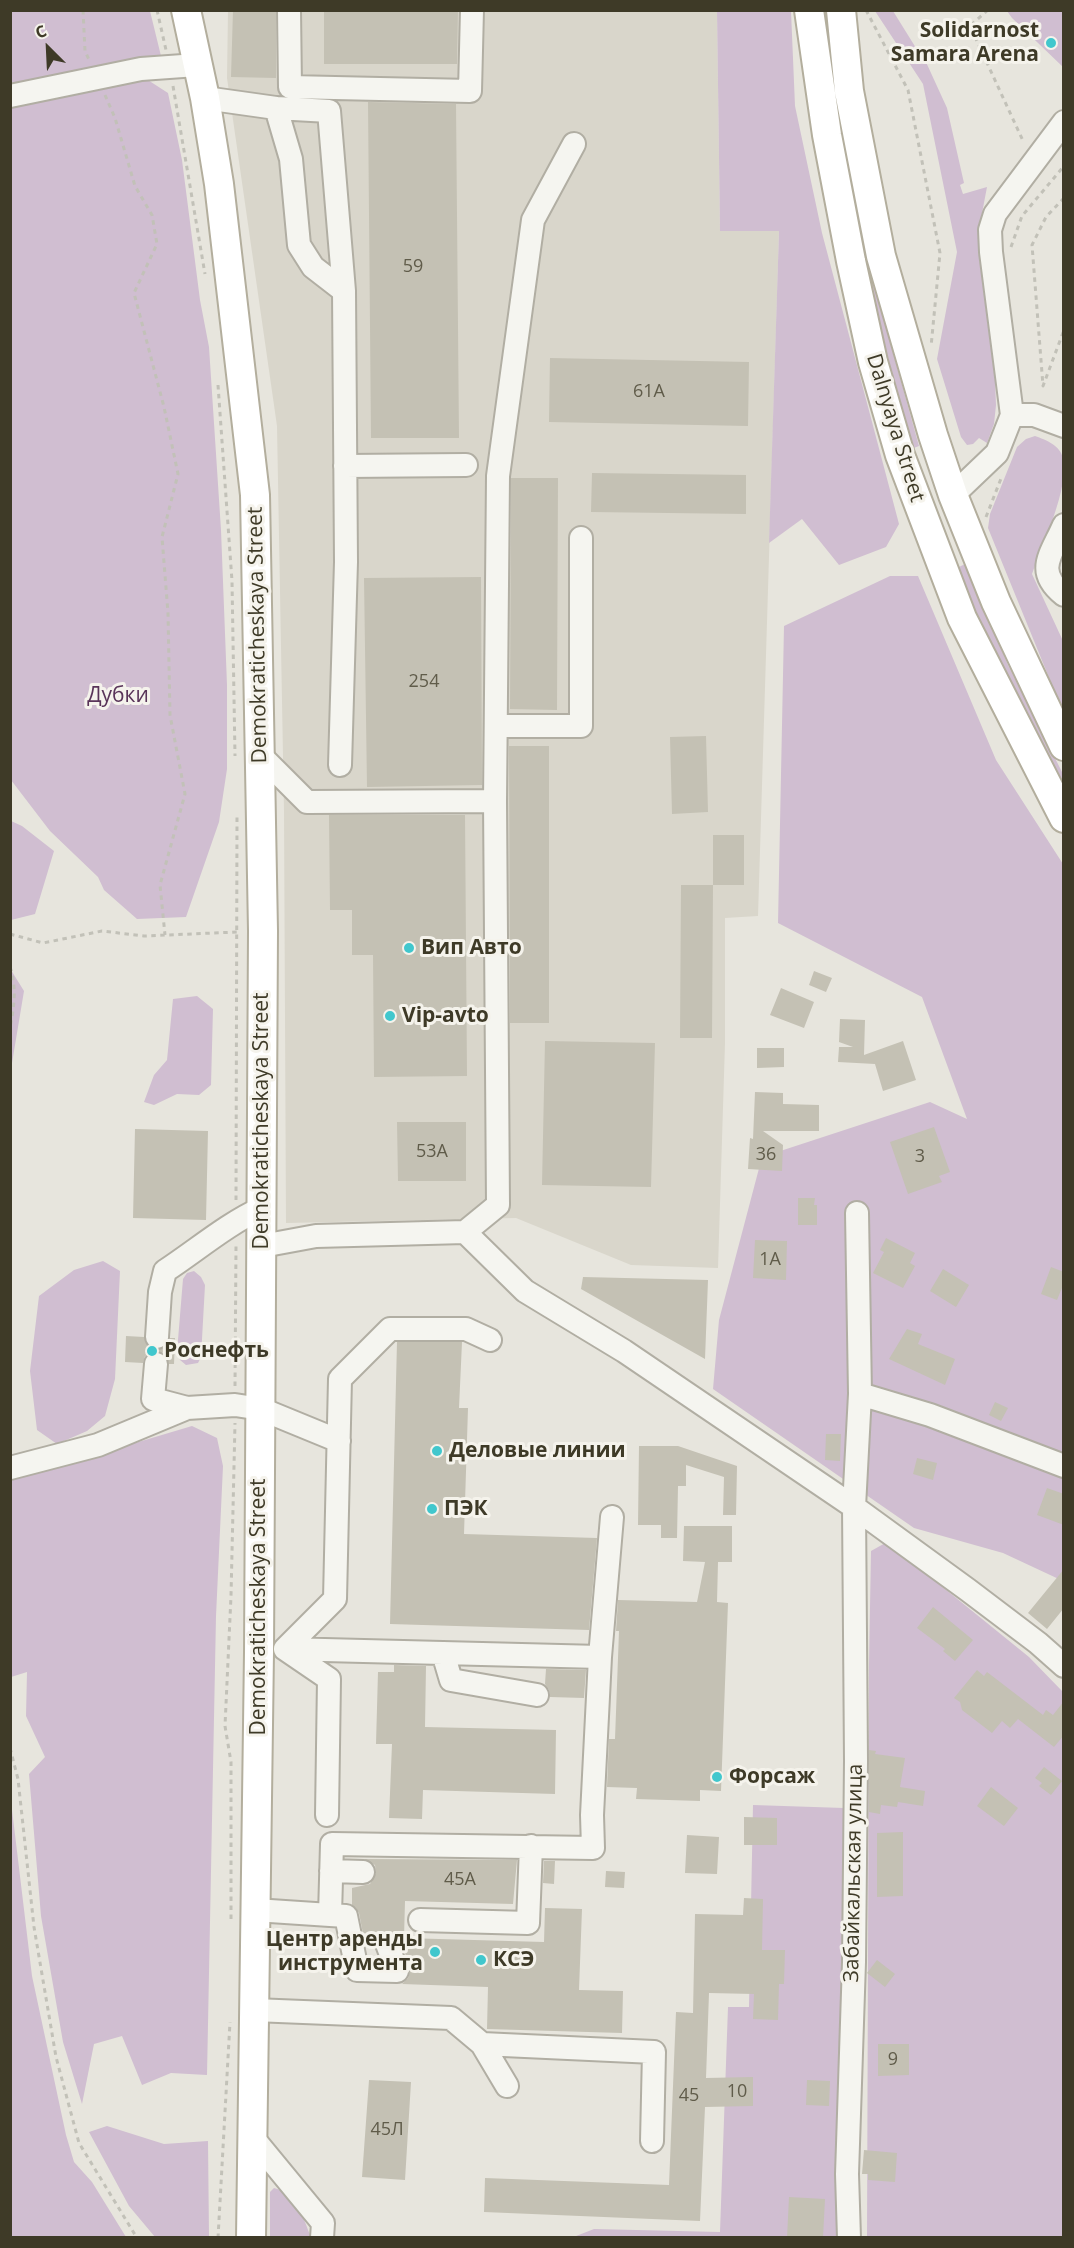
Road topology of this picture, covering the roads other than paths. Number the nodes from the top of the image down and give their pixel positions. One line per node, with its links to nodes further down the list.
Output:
1 (186, 10): 6 (main road, Demokraticheskaya Street)
2 (289, 10): 3 (street)
3 (472, 10)
4 (809, 10): 13 (main road, Dalnyaya Street)
5 (841, 10): 12 (main road, Dalnyaya Street)
6 (183, 66): 7 (street); 8 (main road, Demokraticheskaya Street)
7 (10, 96)
8 (205, 98): 9 (street); 26 (main road, Demokraticheskaya Street)
9 (276, 108): 14 (street); 14 (street)
10 (1064, 122): 15 (street)
11 (574, 144): 24 (street)
12 (881, 256): 13 (main road); 19 (main road, Dalnyaya Street)
13 (851, 261): 20 (main road, Dalnyaya Street)
14 (344, 291): 18 (street)
15 (1012, 415): 16 (street); 19 (street)
16 (1064, 426)
17 (466, 465): 18 (street)
18 (345, 466): 27 (street)
19 (953, 495): 20 (main road); 25 (main road, Dalnyaya Street)
20 (919, 509): 29 (main road, Dalnyaya Street)
21 (1064, 525): 23 (street)
22 (581, 538): 24 (street)
23 (1064, 595)
24 (496, 726): 28 (street)
25 (1064, 746)
26 (248, 761): 28 (street); 30 (main road, Demokraticheskaya Street)
27 (340, 765)
28 (495, 801): 32 (street)
29 (1064, 818)
30 (249, 1213): 33 (main road, Demokraticheskaya Street); 34 (street)
31 (857, 1213): 37 (street, Забайкальская улица)
32 (465, 1232): 33 (street); 43 (street)
33 (262, 1246): 38 (main road, Demokraticheskaya Street)
34 (157, 1337)
35 (489, 1340): 40 (street)
36 (156, 1364): 39 (street)
37 (860, 1394): 41 (street); 43 (street, Забайкальская улица)
38 (248, 1407): 39 (street); 40 (street); 45 (main road, Demokraticheskaya Street)
39 (187, 1408): 42 (street)
40 (339, 1441): 45 (street)
41 (1064, 1466)
42 (10, 1468)
43 (854, 1508): 48 (street); 65 (street, Забайкальская улица)
44 (612, 1517): 47 (street)
45 (272, 1651): 46 (street); 50 (street); 54 (main road, Demokraticheskaya Street)
46 (443, 1653): 47 (street); 49 (street)
47 (600, 1657): 51 (street)
48 (1064, 1666)
49 (537, 1695)
50 (327, 1815)
51 (531, 1846): 52 (street); 56 (street)
52 (331, 1871): 53 (street); 55 (street)
53 (363, 1872)
54 (255, 1910): 55 (street); 58 (main road, Demokraticheskaya Street)
55 (330, 1915): 57 (street)
56 (420, 1920)
57 (387, 1944)
58 (242, 2011): 59 (street); 61 (main road, Demokraticheskaya Street)
59 (482, 2044): 60 (street); 62 (street)
60 (507, 2086)
61 (253, 2139): 63 (main road, Demokraticheskaya Street); 64 (street)
62 (652, 2141)
63 (252, 2238)
64 (322, 2238)
65 (849, 2238)

